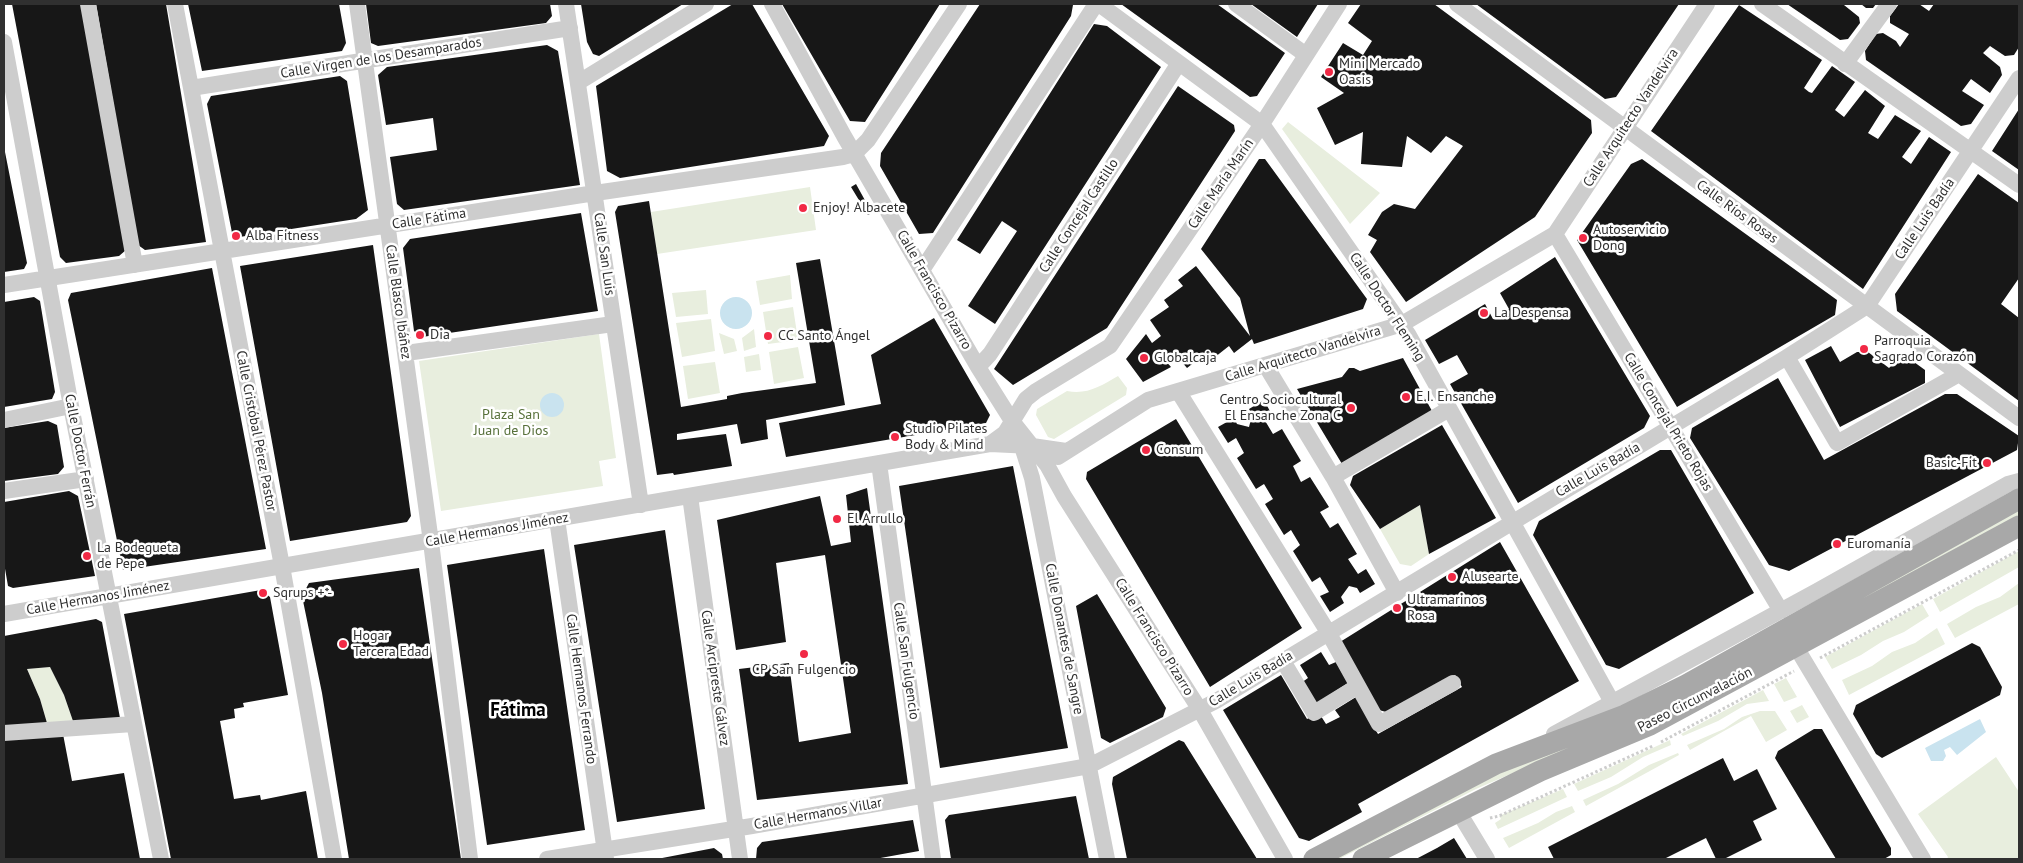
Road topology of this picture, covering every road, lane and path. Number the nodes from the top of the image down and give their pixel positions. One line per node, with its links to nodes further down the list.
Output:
1 (88, 4): 33 (street)
2 (175, 4): 23 (street, Calle Cristóbal Pérez Pastor)
3 (357, 4): 18 (street, Calle Blasco Ibáñez)
4 (566, 4): 15 (street, Calle San Luis)
5 (706, 4): 22 (street)
6 (772, 4): 27 (street, Calle Francisco Pizarro)
7 (959, 4): 27 (street)
8 (1098, 4): 19 (street, Calle Doctor Fleming); 34 (street)
9 (1236, 4): 17 (street)
10 (1339, 4): 17 (street, Calle María Marín)
11 (1457, 4): 25 (street, Calle Ríos Rosas)
12 (1707, 4): 25 (street, Calle Arquitecto Vandelvira)
13 (1762, 4): 20 (street)
14 (1889, 4): 20 (street)
15 (570, 28): 18 (street, Calle Virgen de los Desamparados); 22 (street, Calle San Luis)
16 (4, 42): 35 (street, Calle Doctor Ferrán)
17 (1306, 55): 24 (street, Calle María Marín)
18 (365, 59): 23 (street, Calle Virgen de los Desamparados); 30 (street, Calle Blasco Ibáñez)
19 (1179, 63): 24 (street, Calle Doctor Fleming); 43 (street, Calle Concejal Castillo)
20 (1845, 64): 26 (street)
21 (2019, 78): 26 (street, Calle Luis Badía)
22 (579, 82): 29 (street, Calle San Luis)
23 (191, 88): 32 (street, Calle Cristóbal Pérez Pastor)
24 (1262, 124): 39 (street, Calle Doctor Fleming); 50 (street, Calle María Marín)
25 (1624, 129): 31 (street, Calle Arquitecto Vandelvira); 37 (street, Calle Ríos Rosas)
26 (1970, 151): 28 (street); 37 (street, Calle Luis Badía)
27 (854, 154): 29 (street, Calle Fátima); 34 (street, Calle Francisco Pizarro)
28 (2019, 185)
29 (595, 193): 30 (street, Calle Fátima); 38 (street, Calle San Luis)
30 (387, 225): 32 (street, Calle Fátima); 40 (street, Calle Blasco Ibáñez)
31 (1555, 234): 39 (street, Calle Arquitecto Vandelvira); 51 (street, Calle Concejal Prieto Rojas)
32 (221, 251): 33 (street, Calle Fátima); 70 (street, Calle Cristóbal Pérez Pastor)
33 (135, 265): 35 (street, Calle Fátima)
34 (922, 270): 43 (street, Calle Francisco Pizarro)
35 (48, 278): 36 (street, Calle Fátima); 46 (street, Calle Doctor Ferrán)
36 (4, 285)
37 (1867, 306): 41 (street, Calle Luis Badía); 44 (street, Calle Ríos Rosas)
38 (613, 324): 40 (street); 64 (street, Calle San Luis)
39 (1402, 324): 42 (street, Calle Arquitecto Vandelvira); 47 (street, Calle Doctor Fleming)
40 (406, 353): 69 (street, Calle Blasco Ibáñez)
41 (1787, 357): 44 (street); 51 (street, Calle Luis Badía)
42 (1266, 366): 45 (street, Calle Arquitecto Vandelvira); 57 (street)
43 (978, 367): 50 (street, Calle Francisco Pizarro)
44 (1958, 374): 48 (street, Calle Ríos Rosas)
45 (1178, 391): 54 (street, Calle Arquitecto Vandelvira); 75 (street)
46 (71, 406): 49 (street); 58 (street, Calle Doctor Ferrán)
47 (1449, 409): 57 (street); 67 (street, Calle Doctor Fleming)
48 (2019, 418)
49 (4, 420)
50 (1012, 421): 52 (street); 53 (street, Calle Francisco Pizarro)
51 (1671, 428): 67 (street, Calle Luis Badía); 73 (street, Calle Concejal Prieto Rojas)
52 (990, 444): 53 (street, Calle Hermanos Jiménez); 55 (street, Calle Hermanos Jiménez)
53 (1027, 445): 54 (street, Calle Hermanos Jiménez); 56 (street, Calle Francisco Pizarro); 65 (street, Calle Donantes de Sangre)
54 (1066, 451): 56 (street)
55 (879, 463): 61 (street, Calle Hermanos Jiménez); 86 (street, Calle San Fulgencio)
56 (1047, 465): 62 (street, Calle Francisco Pizarro)
57 (1333, 477): 71 (street)
58 (86, 479): 60 (street); 72 (street, Calle Doctor Ferrán)
59 (2019, 481): 73 (street, Paseo Circunvalación)
60 (4, 491)
61 (690, 496): 64 (street, Calle Hermanos Jiménez); 88 (street, Calle Arcipreste Gálvez)
62 (1064, 496): 65 (street); 81 (street, Calle Francisco Pizarro)
63 (2019, 499): 84 (main road, Paseo Circunvalación)
64 (641, 504): 66 (street, Calle Hermanos Jiménez)
65 (1038, 507): 85 (street, Calle Donantes de Sangre)
66 (557, 519): 69 (street, Calle Hermanos Jiménez); 89 (street, Calle Hermanos Ferrando)
67 (1511, 521): 71 (street, Calle Luis Badía); 80 (street, Calle Doctor Fleming)
68 (2019, 526): 76 (main road, Paseo Circunvalación)
69 (431, 542): 70 (street, Calle Hermanos Jiménez); 92 (street, Calle Blasco Ibáñez)
70 (282, 566): 72 (street, Calle Hermanos Jiménez); 91 (street, Calle Cristóbal Pérez Pastor)
71 (1397, 592): 75 (street, Calle Luis Badía)
72 (108, 595): 74 (street, Calle Hermanos Jiménez); 82 (street, Calle Doctor Ferrán)
73 (1780, 611): 80 (street, Paseo Circunvalación)
74 (4, 614)
75 (1328, 632): 77 (street, Calle Luis Badía); 79 (street)
76 (1796, 647): 87 (main road, Paseo Circunvalación); 101 (street)
77 (1283, 661): 79 (street); 81 (street, Calle Luis Badía)
78 (1453, 683): 79 (street)
79 (1358, 686)
80 (1612, 702): 84 (street, Paseo Circunvalación)
81 (1200, 710): 85 (street, Calle Luis Badía); 97 (street, Calle Francisco Pizarro)
82 (133, 724): 83 (street); 90 (street, Calle Doctor Ferrán)
83 (4, 733)
84 (1496, 764): 98 (main road, Paseo Circunvalación)
85 (1089, 766): 86 (street, Calle Hermanos Villar); 96 (street, Calle Donantes de Sangre)
86 (925, 795): 88 (street, Calle Hermanos Villar); 95 (street, Calle San Fulgencio)
87 (1458, 811): 99 (main road, Paseo Circunvalación); 100 (street)
88 (736, 829): 89 (street, Calle Hermanos Villar); 94 (street, Calle Arcipreste Gálvez)
89 (605, 855): 93 (street, Calle Hermanos Villar)
90 (161, 859)
91 (334, 859)
92 (470, 859)
93 (547, 859)
94 (740, 859)
95 (934, 859)
96 (1107, 859)
97 (1285, 859)
98 (1314, 859)
99 (1363, 859)
100 (1487, 859)
101 (1923, 859)

